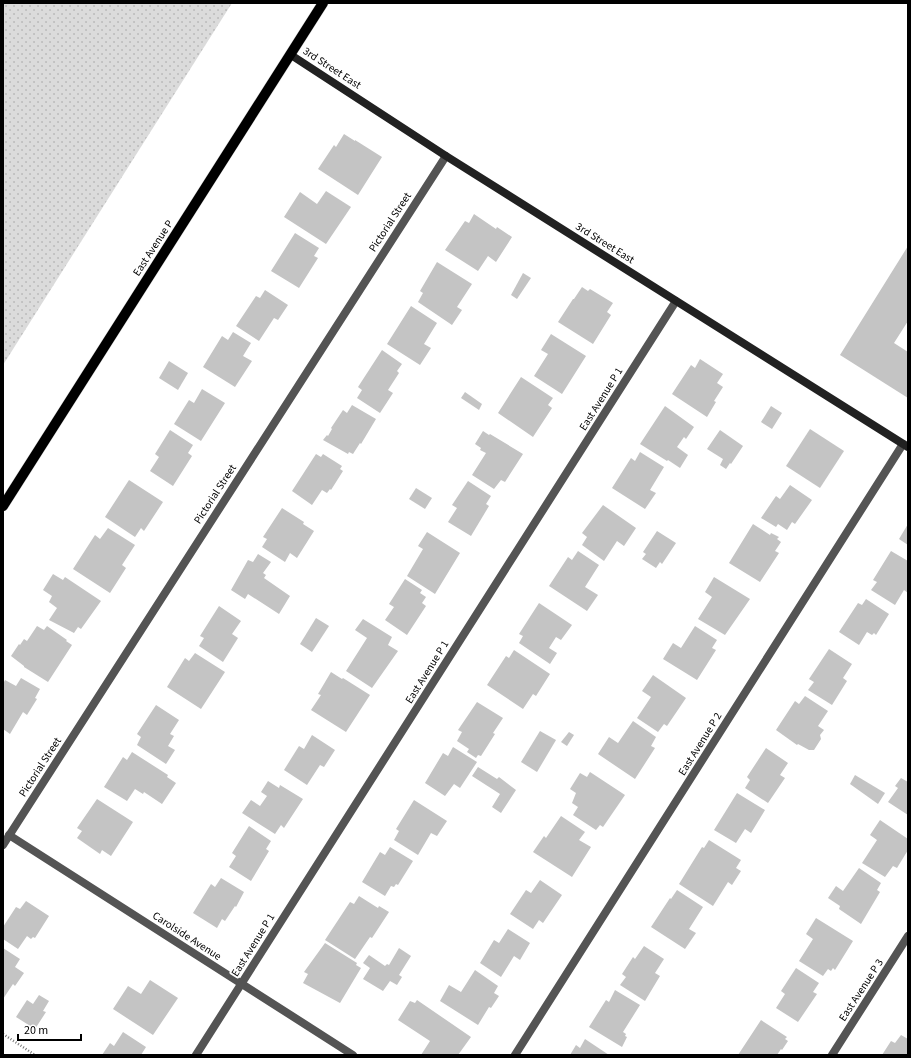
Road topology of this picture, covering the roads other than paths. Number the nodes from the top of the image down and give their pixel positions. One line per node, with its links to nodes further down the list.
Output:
1 (323, 3): 2 (main road, East Avenue P)
2 (291, 55): 3 (street, 3rd Street East); 6 (main road, East Avenue P)
3 (446, 156): 4 (street, 3rd Street East); 7 (street, Pictorial Street)
4 (676, 301): 5 (street, 3rd Street East); 10 (street, East Avenue P 1)
5 (905, 446): 13 (street, East Avenue P 2)
6 (3, 506)
7 (9, 835): 8 (street, Pictorial Street); 10 (street, Carolside Avenue)
8 (3, 845)
9 (908, 936): 14 (street, East Avenue P 3)
10 (242, 984): 11 (street, East Avenue P 1); 12 (street, Carolside Avenue)
11 (196, 1055)
12 (353, 1055)
13 (516, 1055)
14 (832, 1055)

